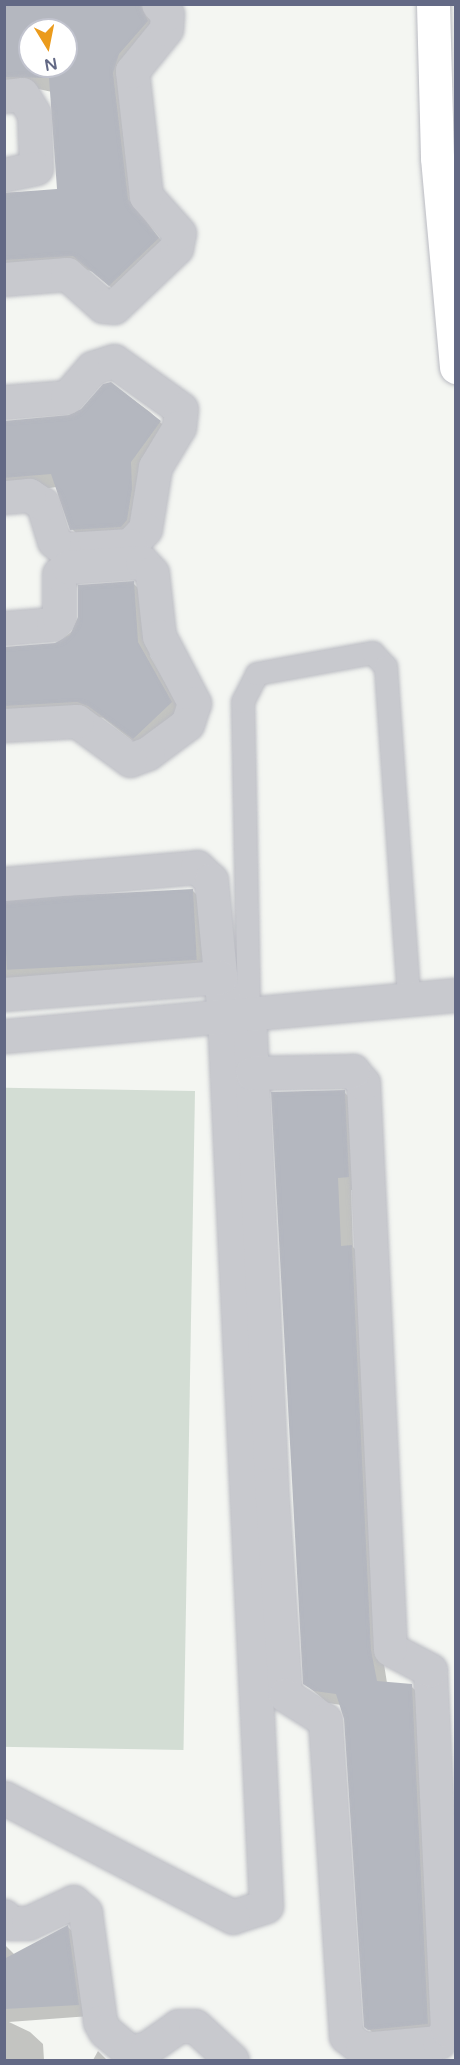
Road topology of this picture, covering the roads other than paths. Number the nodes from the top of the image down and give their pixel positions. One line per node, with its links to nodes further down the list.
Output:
1 (158, 4): 5 (street)
2 (433, 4): 6 (main road)
3 (4, 96): 4 (street)
4 (4, 175)
5 (4, 279)
6 (456, 367)
7 (4, 402): 8 (street)
8 (4, 497)
9 (4, 628): 10 (street)
10 (4, 725)
11 (4, 884): 12 (street)
12 (220, 977): 13 (street); 16 (street)
13 (4, 994)
14 (456, 995): 15 (street)
15 (409, 999): 16 (street); 16 (lane)
16 (236, 1015): 17 (street); 18 (street); 19 (street)
17 (4, 1036)
18 (252, 1073): 18 (street)
19 (4, 1798)
20 (4, 1916): 21 (street)
21 (232, 2061)

